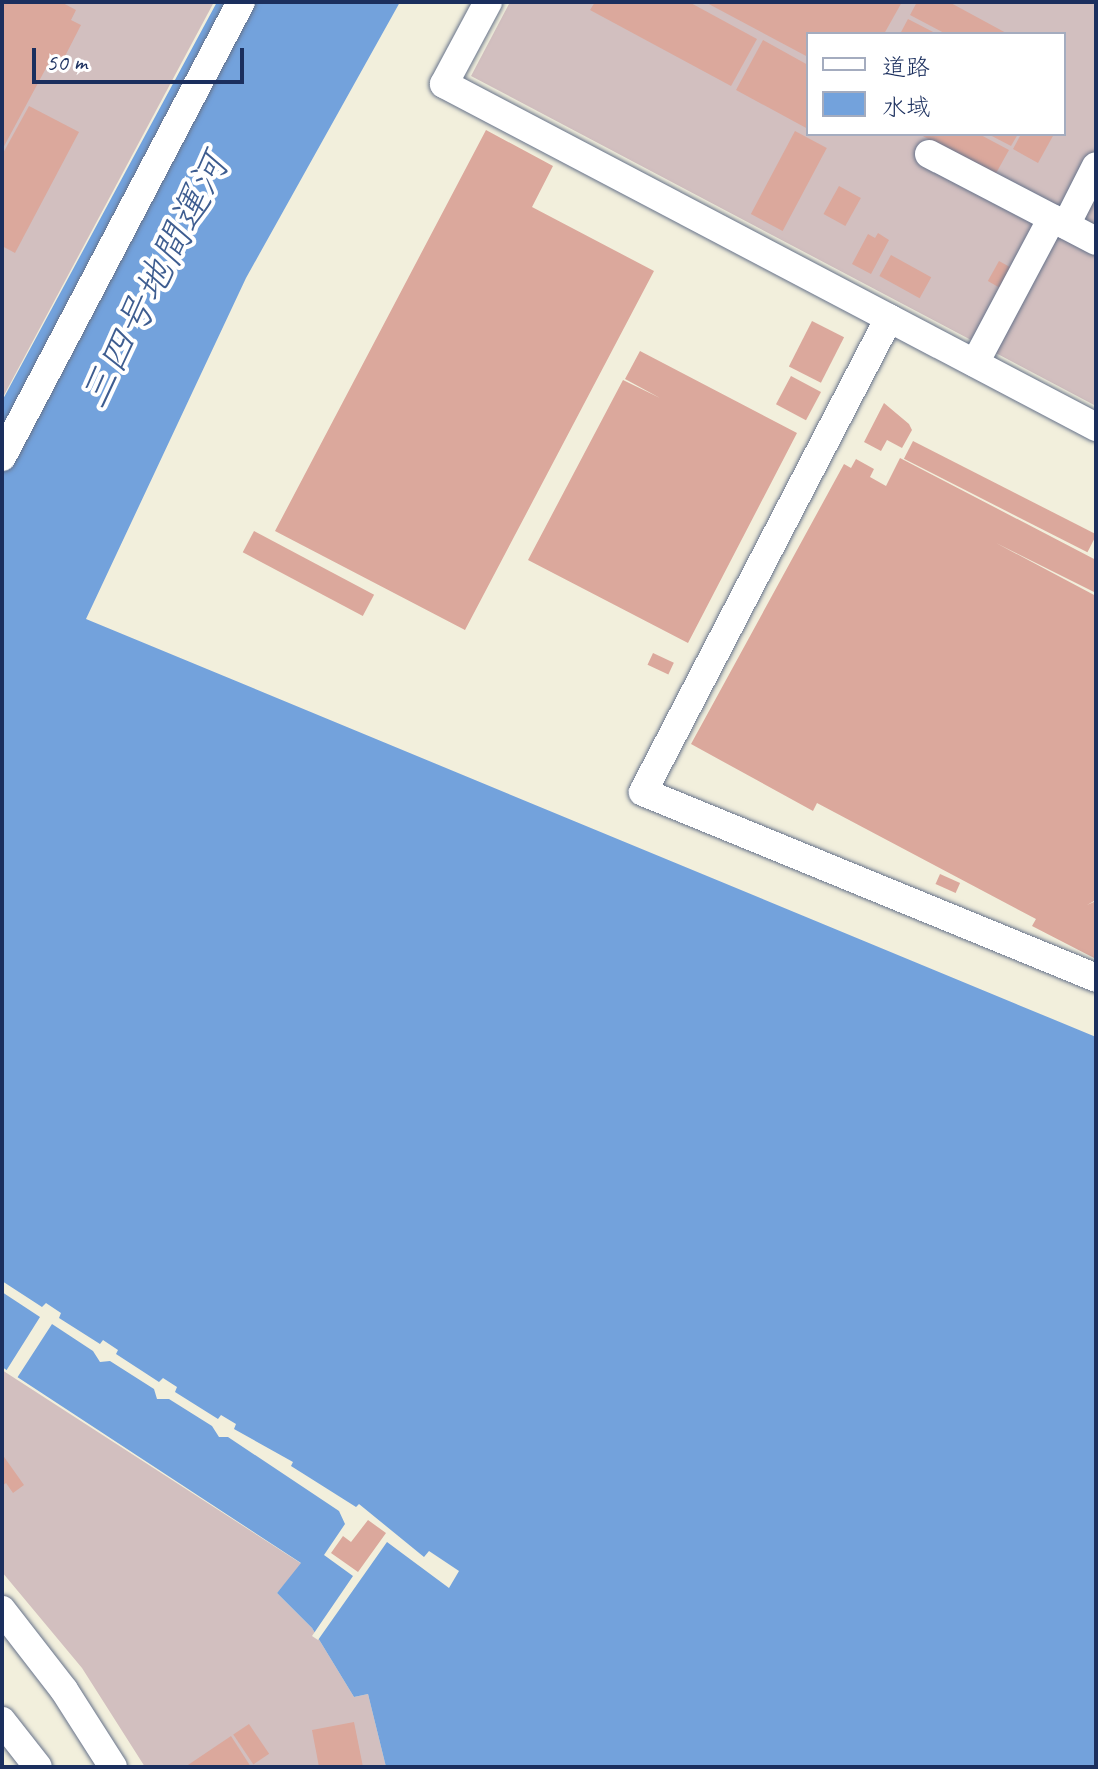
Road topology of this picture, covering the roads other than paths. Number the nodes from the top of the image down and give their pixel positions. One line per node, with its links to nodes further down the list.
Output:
1 (241, 2): 10 (street)
2 (488, 2): 7 (street)
3 (929, 154): 5 (street)
4 (1096, 166): 5 (street)
5 (1059, 222): 6 (street); 8 (street)
6 (1096, 241)
7 (889, 318): 8 (street); 11 (street)
8 (975, 363): 9 (street)
9 (1096, 427)
10 (2, 457)
11 (1096, 978)
12 (2, 1610): 15 (street)
13 (2, 1721): 14 (street)
14 (38, 1767)
15 (113, 1767)

